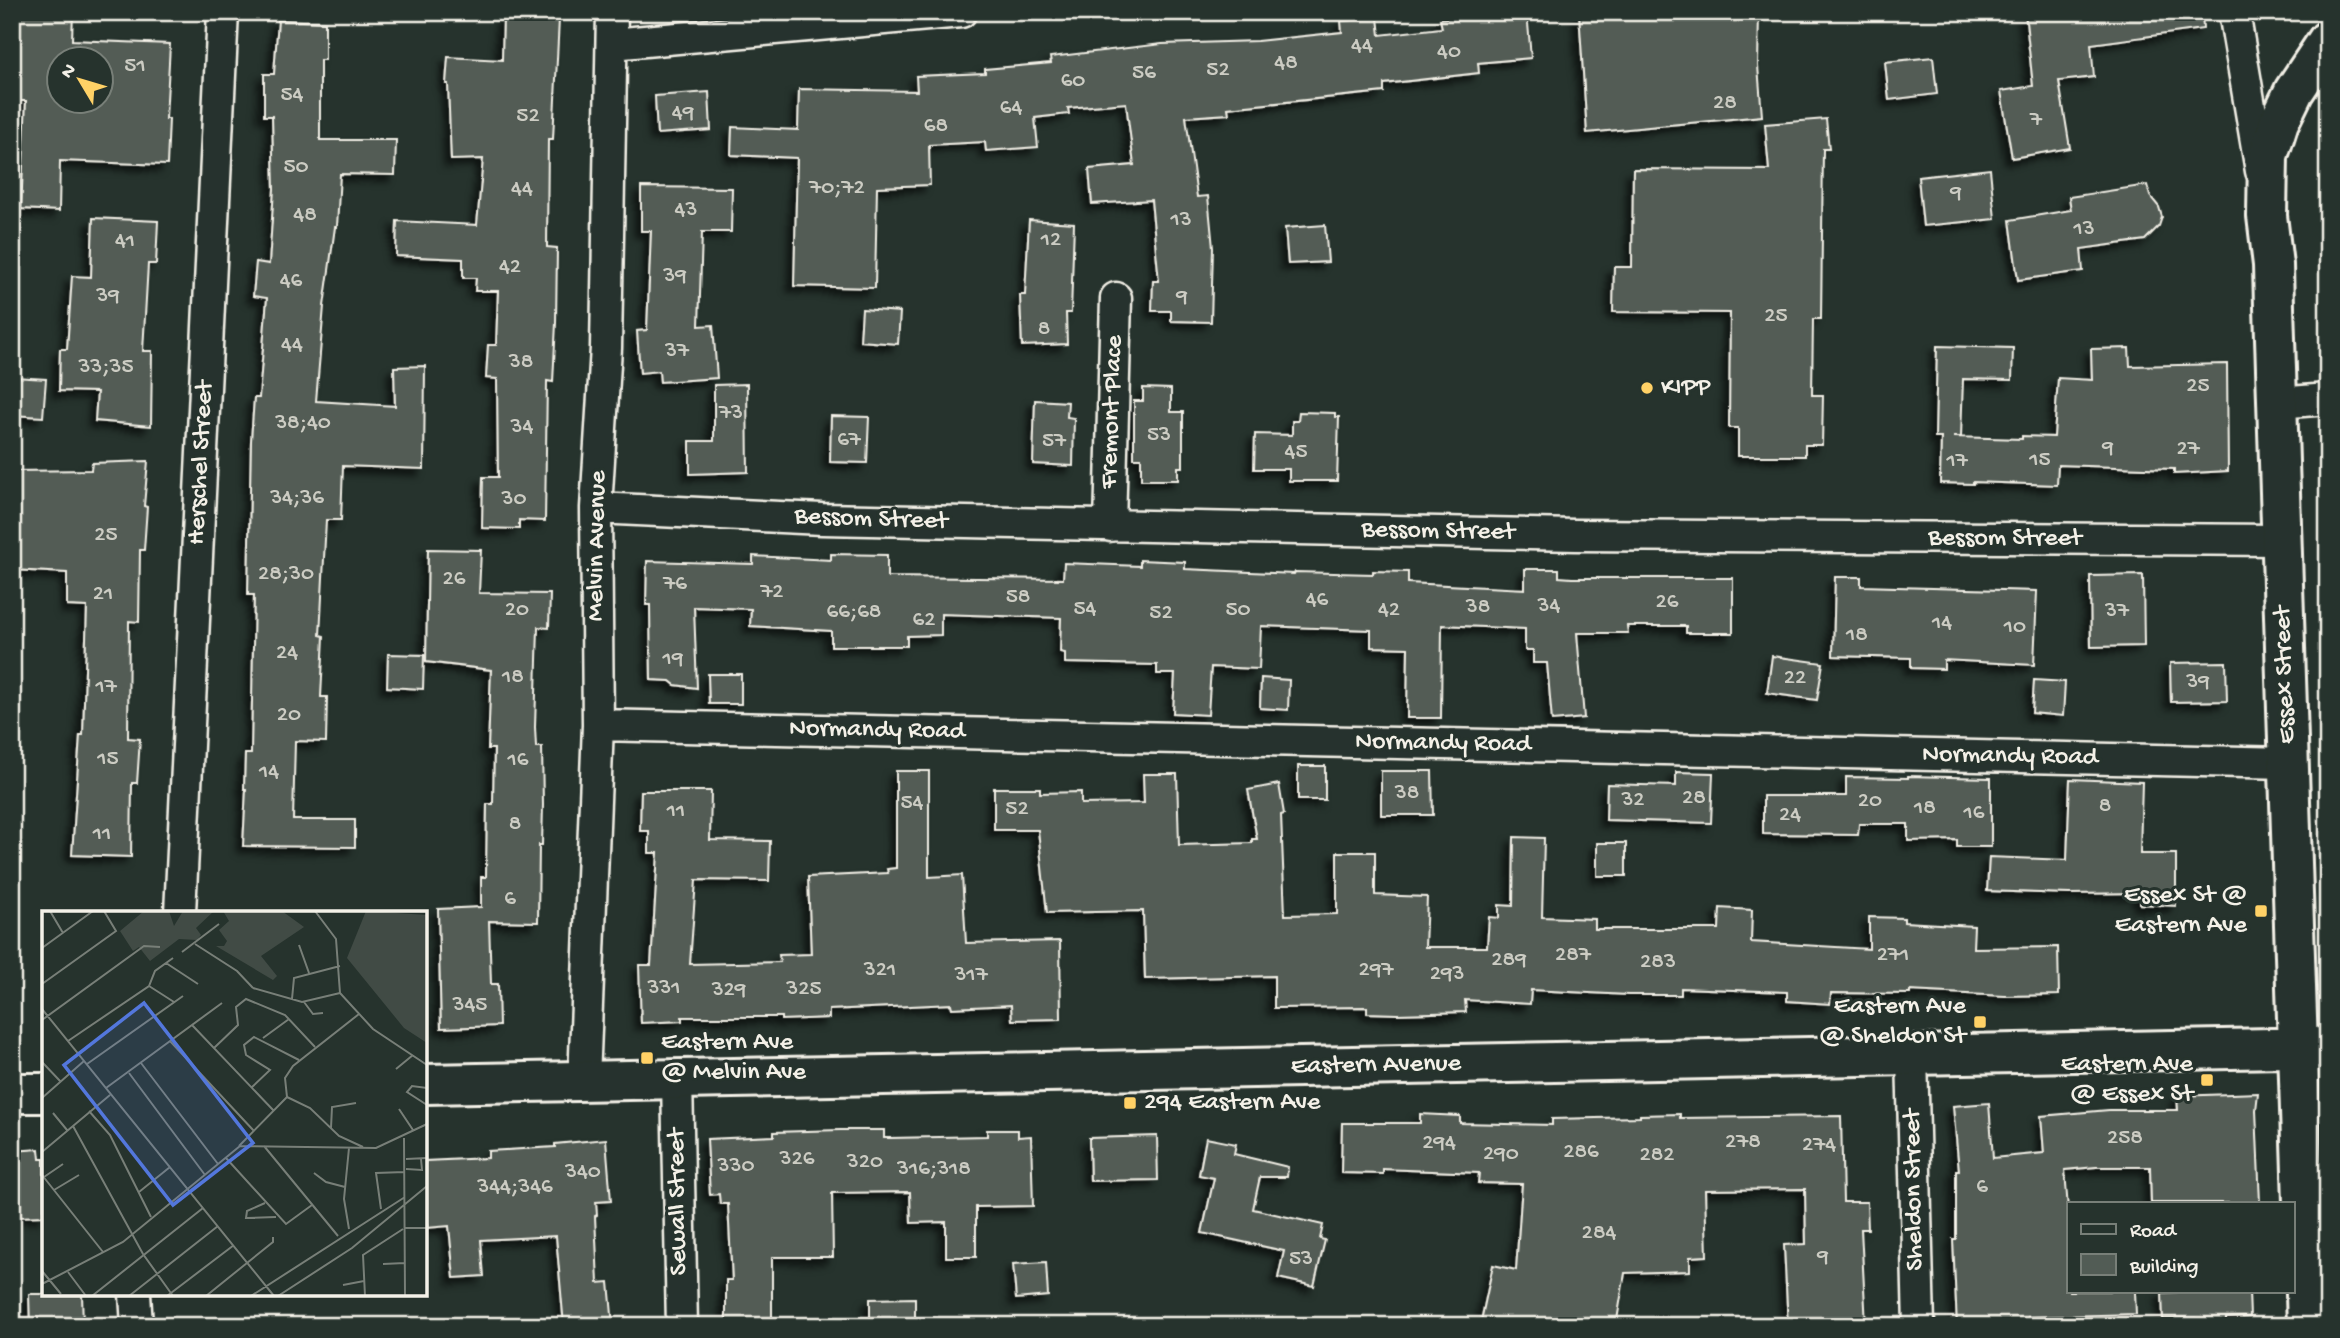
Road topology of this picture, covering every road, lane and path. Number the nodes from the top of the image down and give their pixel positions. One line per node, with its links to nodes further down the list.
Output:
1 (223, 12): 16 (street, Herschel Street)
2 (612, 12): 6 (street, Melvin Avenue)
3 (961, 12): 6 (street)
4 (2234, 12): 7 (street)
5 (2328, 40): 7 (main road, Essex Street)
6 (612, 44): 11 (street, Melvin Avenue)
7 (2267, 216): 10 (main road, Essex Street)
8 (1116, 298): 12 (street, Fremont Place)
9 (2328, 399): 10 (street)
10 (2277, 403): 13 (main road, Essex Street)
11 (596, 508): 12 (street, Bessom Street); 14 (street, Melvin Avenue)
12 (1110, 526): 13 (street, Bessom Street)
13 (2280, 540): 15 (main road, Essex Street)
14 (598, 725): 15 (street, Normandy Road); 20 (street, Melvin Avenue)
15 (2289, 763): 17 (main road, Essex Street)
16 (180, 911)
17 (2313, 1047): 18 (main road, Eastern Avenue); 28 (main road, Essex Street)
18 (1912, 1055): 19 (main road, Eastern Avenue); 27 (street, Sheldon Street)
19 (677, 1079): 20 (main road, Eastern Avenue); 26 (street, Sewall Street)
20 (584, 1080): 21 (main road, Eastern Avenue)
21 (427, 1084)
22 (12, 1093): 23 (main road)
23 (42, 1093)
24 (135, 1296): 25 (street)
25 (136, 1326)
26 (682, 1326)
27 (1919, 1326)
28 (2307, 1326)

